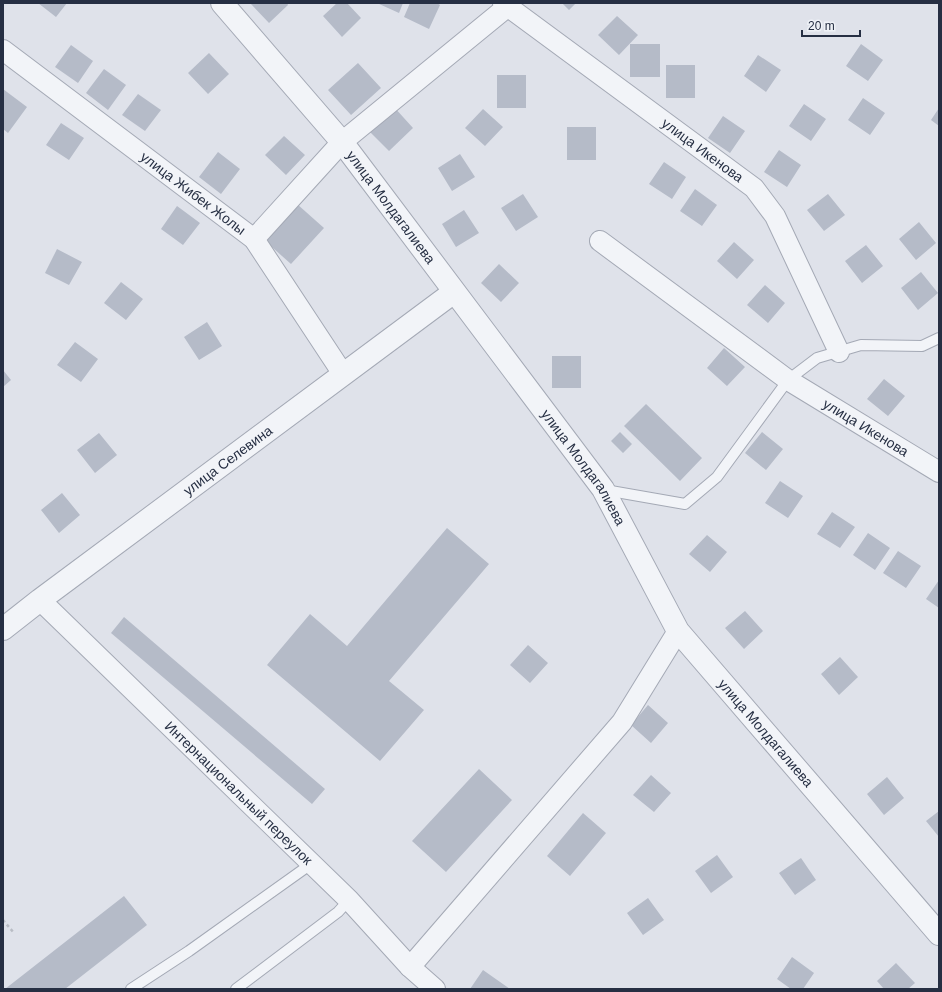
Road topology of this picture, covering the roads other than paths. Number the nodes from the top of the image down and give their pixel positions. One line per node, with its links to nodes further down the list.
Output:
1 (222, 3): 4 (street, улица Молдагалиева)
2 (507, 4): 4 (street); 9 (street, улица Икенова)
3 (3, 50): 5 (street, улица Жибек Жолы)
4 (342, 142): 5 (street); 7 (street, улица Молдагалиева)
5 (254, 239): 10 (street, улица Жибек Жолы)
6 (600, 241): 11 (street, улица Икенова)
7 (454, 292): 10 (street, улица Селевина); 13 (street, улица Молдагалиева)
8 (939, 338): 9 (lane)
9 (839, 352): 11 (lane)
10 (343, 374): 14 (street, улица Селевина)
11 (788, 380): 12 (street, улица Икенова); 13 (lane)
12 (939, 472)
13 (603, 489): 16 (street, улица Молдагалиева)
14 (40, 600): 15 (street, улица Селевина); 17 (street, Интернациональный переулок)
15 (3, 630)
16 (678, 631): 19 (street, улица Молдагалиева); 20 (street)
17 (311, 864): 18 (street, Интернациональный переулок); 21 (lane)
18 (349, 900): 20 (street, Интернациональный переулок); 22 (lane)
19 (939, 934)
20 (410, 968): 23 (street, Интернациональный переулок)
21 (131, 989)
22 (236, 989)
23 (435, 989)

